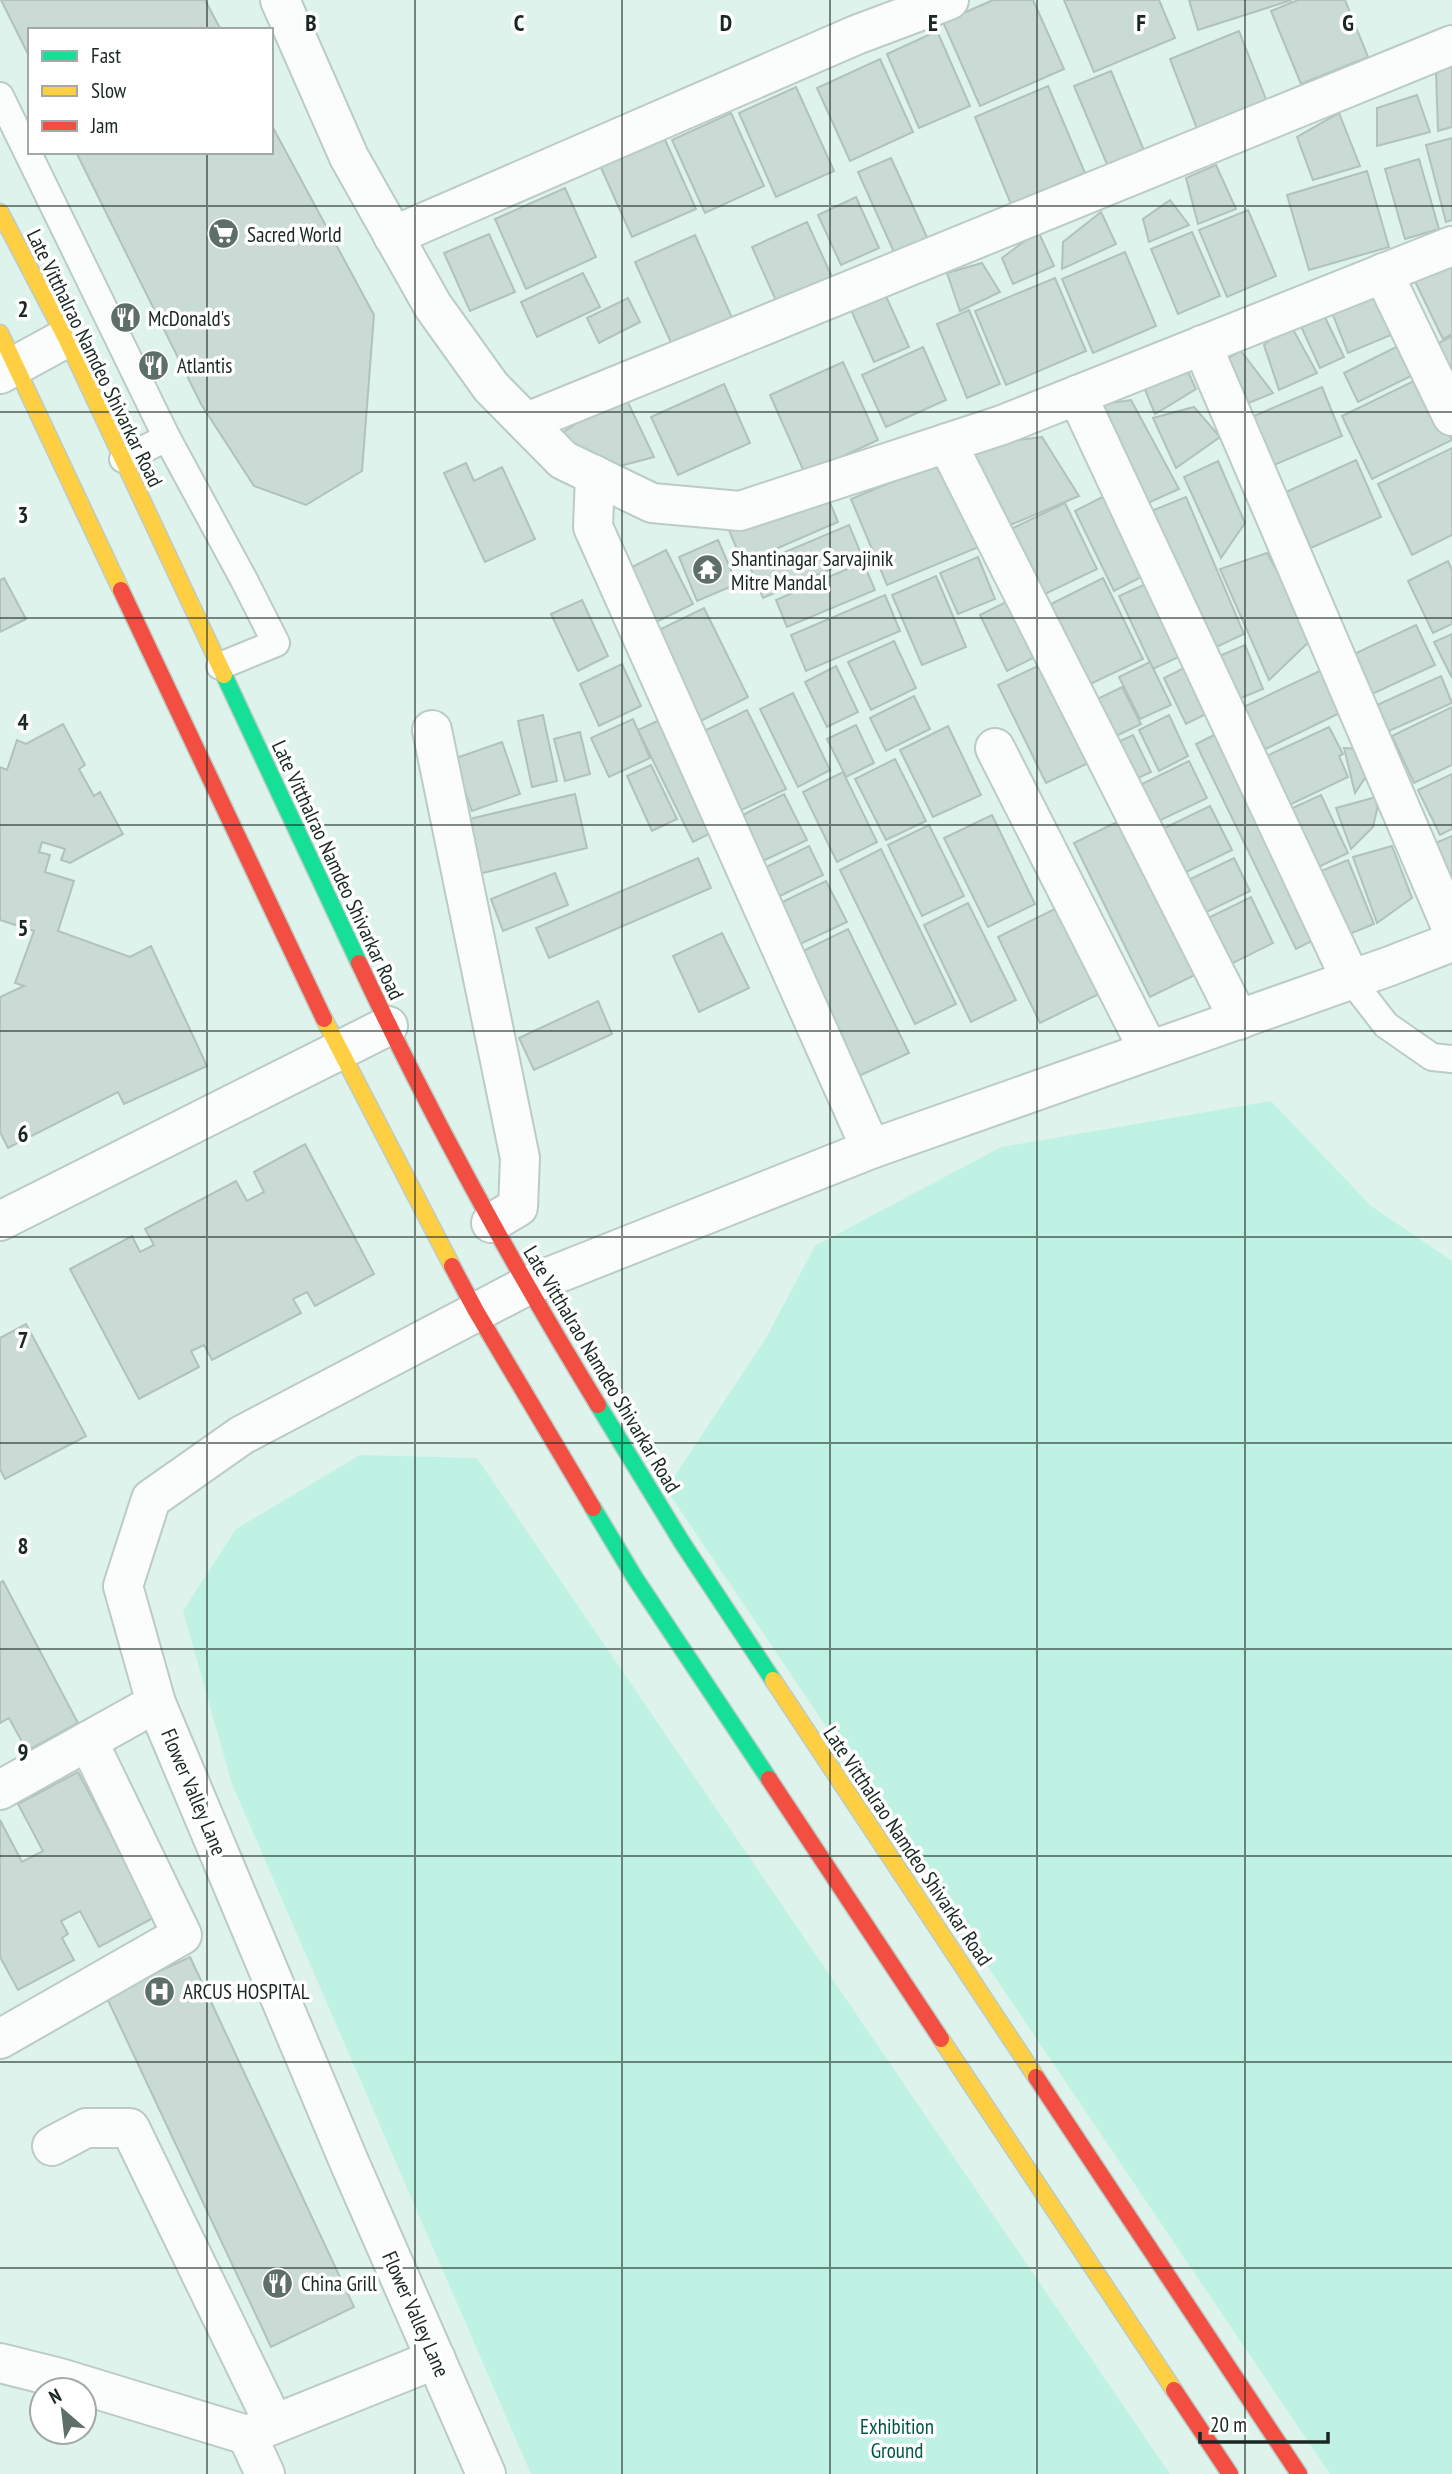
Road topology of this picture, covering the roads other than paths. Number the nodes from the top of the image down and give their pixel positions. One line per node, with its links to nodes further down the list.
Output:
1 (280, 0): 8 (street)
2 (949, 0): 8 (street)
3 (1452, 45): 16 (street)
4 (0, 96): 5 (lane)
5 (28, 153)
6 (28, 154): 17 (lane)
7 (0, 212): 11 (main road, Late Vitthalrao Namdeo Shivarkar Road)
8 (393, 236): 16 (street)
9 (1452, 246): 10 (street)
10 (1383, 273): 12 (street); 15 (street)
11 (66, 338): 13 (street); 19 (main road, Late Vitthalrao Namdeo Shivarkar Road)
12 (1202, 345): 14 (street); 24 (street)
13 (6, 357): 29 (main road)
14 (1077, 395): 18 (street); 26 (street)
15 (1452, 416)
16 (527, 422): 20 (street)
17 (167, 438): 19 (lane); 21 (lane)
18 (947, 443): 20 (street); 27 (street)
19 (123, 459): 21 (main road, Late Vitthalrao Namdeo Shivarkar Road)
20 (594, 475): 32 (street)
21 (219, 666): 28 (main road, Late Vitthalrao Namdeo Shivarkar Road)
22 (432, 730): 34 (street)
23 (995, 748): 30 (street)
24 (1452, 929)
25 (1452, 942): 26 (street, Flower Valley Lane)
26 (1351, 980): 27 (street, Flower Valley Lane); 31 (lane)
27 (1239, 1020): 30 (street, Flower Valley Lane)
28 (388, 1026): 29 (street); 34 (main road, Late Vitthalrao Namdeo Shivarkar Road)
29 (339, 1051): 33 (street); 36 (main road)
30 (1149, 1051): 32 (street, Flower Valley Lane)
31 (1452, 1059)
32 (871, 1149): 35 (street, Flower Valley Lane)
33 (0, 1221)
34 (491, 1223): 35 (main road, Late Vitthalrao Namdeo Shivarkar Road)
35 (526, 1286): 36 (street, Flower Valley Lane); 48 (main road, Late Vitthalrao Namdeo Shivarkar Road)
36 (476, 1311): 37 (street, Flower Valley Lane); 47 (main road)
37 (156, 1703): 38 (street); 42 (street, Flower Valley Lane)
38 (88, 1741): 39 (street); 40 (street)
39 (0, 1790)
40 (6, 2023)
41 (52, 2146): 44 (street)
42 (436, 2359): 44 (street); 46 (street, Flower Valley Lane)
43 (0, 2363): 44 (street)
44 (260, 2429): 45 (street)
45 (265, 2474)
46 (486, 2474)
47 (1230, 2474)
48 (1299, 2474)

